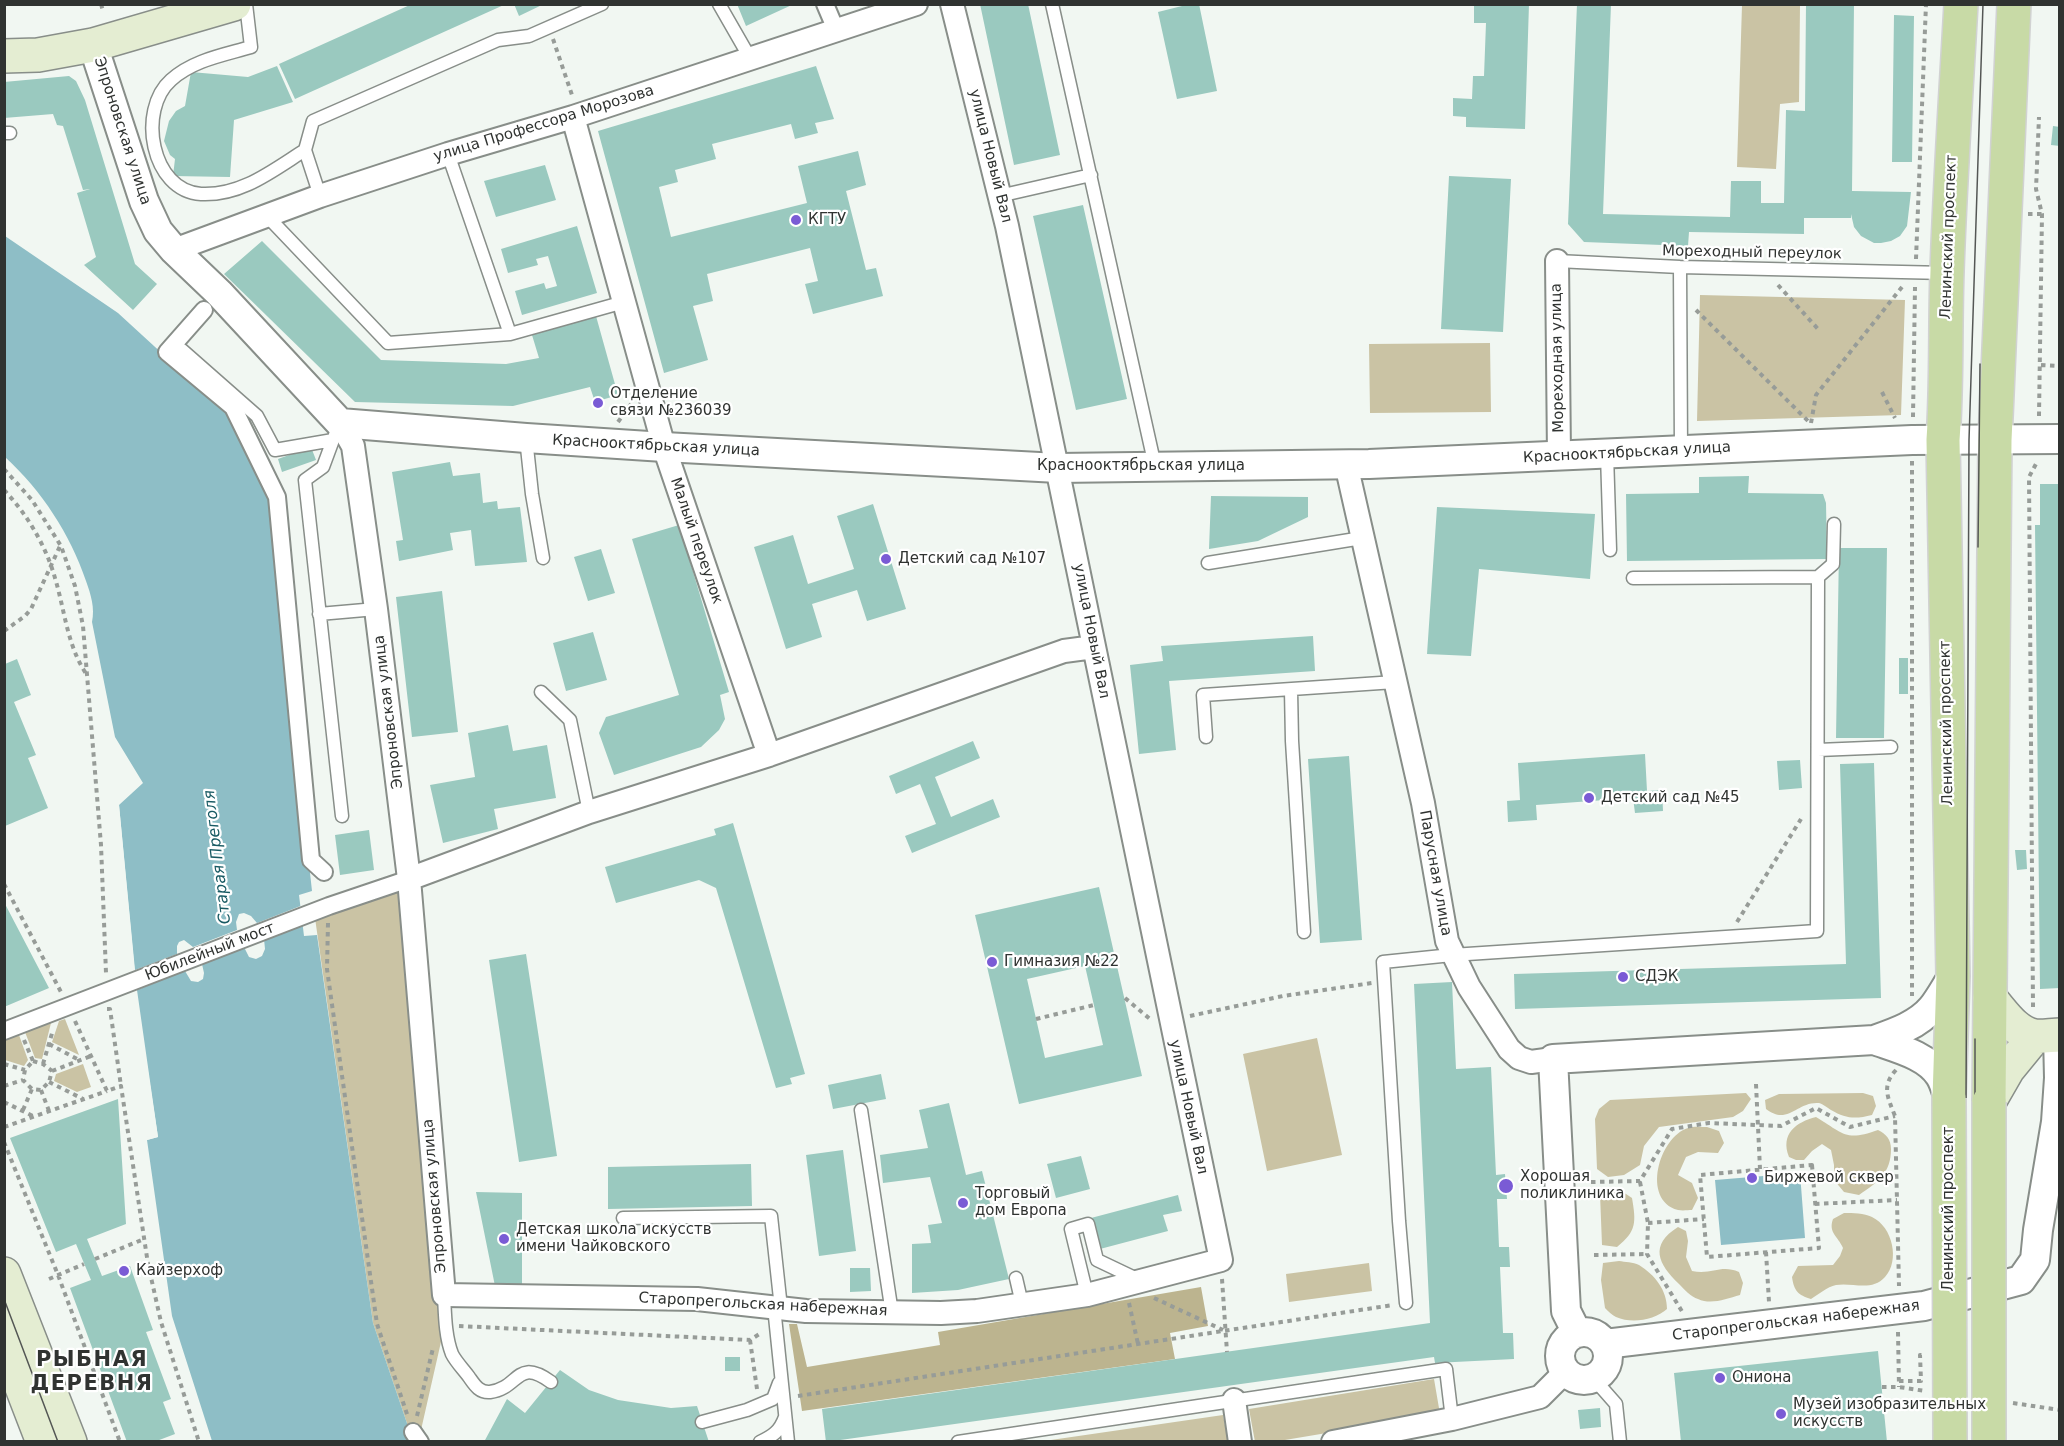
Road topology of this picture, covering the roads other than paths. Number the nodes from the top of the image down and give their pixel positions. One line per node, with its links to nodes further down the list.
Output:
1 (179, 4): 12 (main road)
2 (234, 4): 12 (main road)
3 (246, 4): 18 (lane)
4 (603, 4): 18 (lane)
5 (719, 4): 16 (lane)
6 (825, 4): 13 (street)
7 (916, 4): 13 (street, улица Профессора Морозова)
8 (952, 4): 22 (street, улица Новый Вал)
9 (1052, 4): 20 (lane)
10 (1961, 4): 27 (main road, Ленинский проспект)
11 (2013, 4): 36 (main road)
12 (97, 23): 14 (main road); 15 (main road); 24 (street, Эпроновская улица)
13 (836, 30): 16 (street, улица Профессора Морозова)
14 (4, 42)
15 (4, 56)
16 (750, 58): 17 (street, улица Профессора Морозова)
17 (576, 116): 19 (street, улица Профессора Морозова); 28 (street, Малый переулок)
18 (305, 150): 21 (lane)
19 (448, 154): 21 (street, улица Профессора Морозова); 30 (lane)
20 (1090, 175): 22 (lane); 42 (lane)
21 (320, 196): 23 (street, улица Профессора Морозова)
22 (999, 196): 43 (street, улица Новый Вал)
23 (267, 216): 24 (street, улица Профессора Морозова); 30 (lane)
24 (174, 250): 32 (street, Эпроновская улица)
25 (1557, 261): 26 (lane, Мореходный переулок); 40 (street, Мореходная улица)
26 (1680, 267): 27 (lane, Мореходный переулок); 38 (lane)
27 (1931, 272): 33 (main road, Ленинский проспект)
28 (624, 302): 30 (lane); 37 (street, Малый переулок)
29 (204, 310): 63 (street)
30 (510, 334)
31 (182, 350): 32 (lane)
32 (336, 431): 34 (street, Краснооктябрьская улица); 51 (street, Эпроновская улица); 52 (lane)
33 (1917, 434): 36 (street, Краснооктябрьская улица); 38 (street, Краснооктябрьская улица); 67 (main road, Ленинский проспект)
34 (526, 438): 37 (street, Краснооктябрьская улица); 47 (lane)
35 (2050, 439): 36 (street, Краснооктябрьская улица)
36 (1995, 440): 68 (main road)
37 (664, 447): 43 (street, Краснооктябрьская улица); 60 (street, Малый переулок)
38 (1681, 450): 39 (street, Краснооктябрьская улица)
39 (1607, 454): 40 (street, Краснооктябрьская улица); 46 (lane)
40 (1559, 456): 41 (street, Краснооктябрьская улица)
41 (1346, 464): 42 (street, Краснооктябрьская улица); 45 (street, Парусная улица)
42 (1155, 466): 43 (street, Краснооктябрьская улица)
43 (1058, 468): 53 (street, улица Новый Вал)
44 (1834, 524): 49 (lane)
45 (1362, 538): 48 (lane); 54 (street, Парусная улица)
46 (1610, 550)
47 (543, 558)
48 (1208, 563)
49 (1818, 576): 50 (lane); 59 (lane)
50 (1633, 578)
51 (376, 609): 52 (lane); 64 (street, Эпроновская улица)
52 (319, 614): 62 (lane)
53 (1094, 647): 60 (street); 77 (street, улица Новый Вал)
54 (1395, 682): 55 (lane); 66 (street, Парусная улица)
55 (1291, 690): 57 (lane); 65 (lane)
56 (542, 692): 61 (lane)
57 (1206, 737)
58 (1891, 747): 59 (lane)
59 (1818, 750): 66 (lane)
60 (769, 755): 61 (street)
61 (589, 812): 64 (street)
62 (342, 816)
63 (324, 872)
64 (409, 879): 69 (street, Юбилейный мост); 81 (street, Эпроновская улица)
65 (1304, 932)
66 (1452, 955): 72 (street, Парусная улица); 83 (lane)
67 (1953, 976): 71 (street); 73 (main road, Ленинский проспект)
68 (1990, 998): 70 (main road); 74 (main road)
69 (4, 1031)
70 (2051, 1035): 74 (main road); 89 (street, Старопрегольская набережная)
71 (1874, 1040): 72 (street, Парусная улица); 73 (street)
72 (1553, 1059): 87 (street)
73 (1949, 1098): 106 (main road, Ленинский проспект, bridge)
74 (1989, 1102): 107 (main road, bridge)
75 (861, 1110): 86 (lane)
76 (623, 1218): 85 (lane)
77 (1221, 1260): 80 (street, Старопрегольская набережная)
78 (4, 1274): 99 (main road)
79 (1016, 1278): 84 (lane)
80 (1134, 1283): 82 (street, Старопрегольская набережная); 82 (lane)
81 (444, 1295): 85 (street, Старопрегольская набережная); 93 (lane, Эпроновская улица)
82 (1087, 1295): 84 (street, Старопрегольская набережная)
83 (1406, 1303)
84 (1022, 1304): 86 (street, Старопрегольская набережная)
85 (777, 1313): 86 (street, Старопрегольская набережная); 91 (lane)
86 (892, 1313)
87 (1576, 1333): 89 (street); 90 (street)
88 (4, 1341): 98 (main road)
89 (1605, 1344): 92 (street)
90 (1566, 1372): 92 (street); 96 (street)
91 (780, 1376): 95 (lane); 97 (lane)
92 (1594, 1379): 105 (lane)
93 (551, 1382)
94 (1234, 1400): 96 (lane); 102 (lane); 103 (street)
95 (785, 1416): 100 (lane); 101 (lane)
96 (1452, 1419): 104 (street)
97 (702, 1422)
98 (43, 1442)
99 (70, 1442)
100 (760, 1442)
101 (788, 1442)
102 (958, 1442)
103 (1239, 1442)
104 (1333, 1442)
105 (1620, 1442)
106 (1950, 1442)
107 (1989, 1442)

